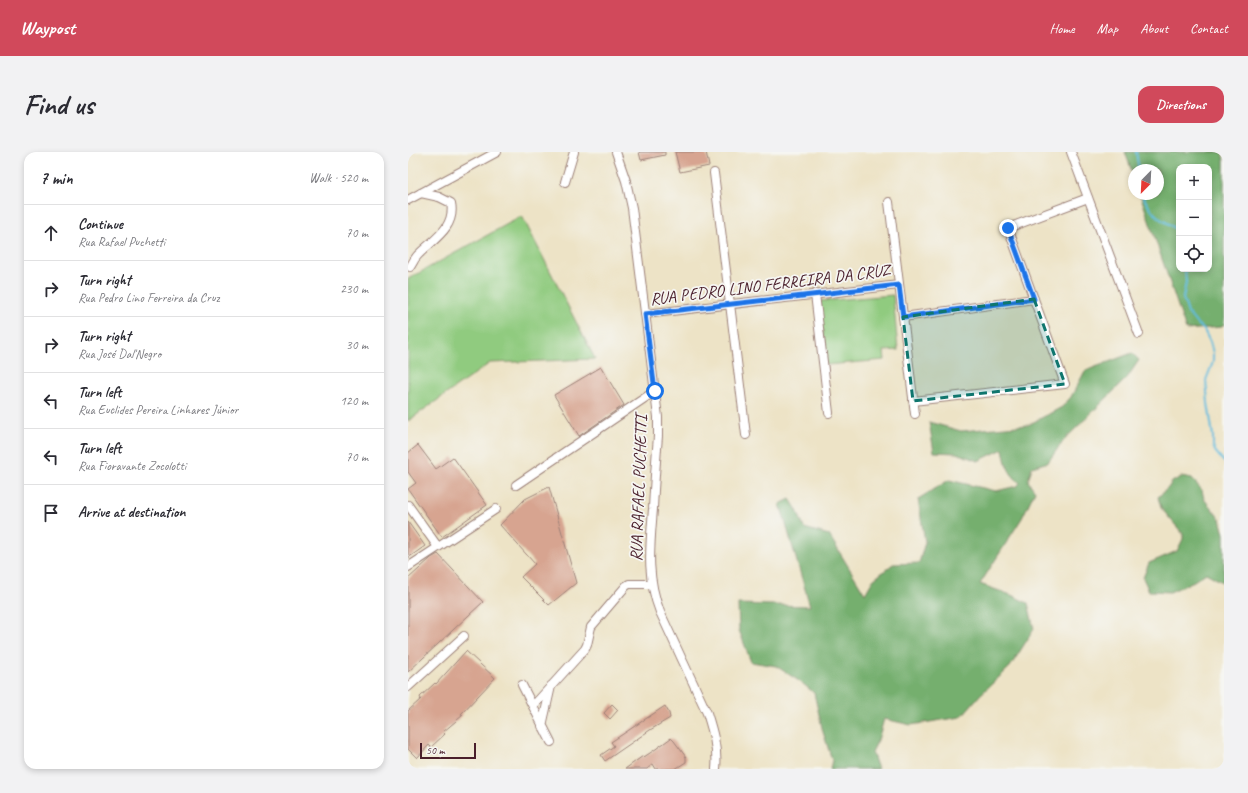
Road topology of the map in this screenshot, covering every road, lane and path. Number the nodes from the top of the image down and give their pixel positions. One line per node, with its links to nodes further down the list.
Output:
1 (497, 152): 7 (street)
2 (574, 152): 6 (street)
3 (616, 152): 16 (street, RUA RAFAEL PUCHETTI)
4 (1071, 152): 8 (street)
5 (714, 173): 15 (street)
6 (565, 182)
7 (421, 193): 9 (street); 11 (street)
8 (1088, 198): 14 (street); 18 (street)
9 (408, 200)
10 (889, 202): 12 (street)
11 (410, 267)
12 (899, 285): 13 (street, RUA PEDRO LINO FERREIRA DA CRUZ); 17 (street)
13 (815, 294): 15 (street, RUA PEDRO LINO FERREIRA DA CRUZ); 21 (street)
14 (1034, 299): 17 (street); 20 (street)
15 (730, 304): 16 (street, RUA PEDRO LINO FERREIRA DA CRUZ); 23 (street)
16 (645, 314): 19 (street, RUA RAFAEL PUCHETTI)
17 (903, 317): 20 (street)
18 (1138, 334)
19 (655, 391): 24 (street); 29 (street, RUA RAFAEL PUCHETTI)
20 (913, 401): 22 (street)
21 (829, 413)
22 (914, 414)
23 (746, 435)
24 (516, 485)
25 (408, 505): 27 (street)
26 (496, 509): 27 (street)
27 (438, 547): 28 (street)
28 (408, 567)
29 (651, 584): 32 (street); 37 (street, RUA RAFAEL PUCHETTI)
30 (464, 636): 33 (street)
31 (522, 685): 34 (street)
32 (551, 686): 34 (street); 35 (street)
33 (408, 687)
34 (533, 706): 35 (street)
35 (542, 726): 36 (street)
36 (551, 742)
37 (716, 769)

